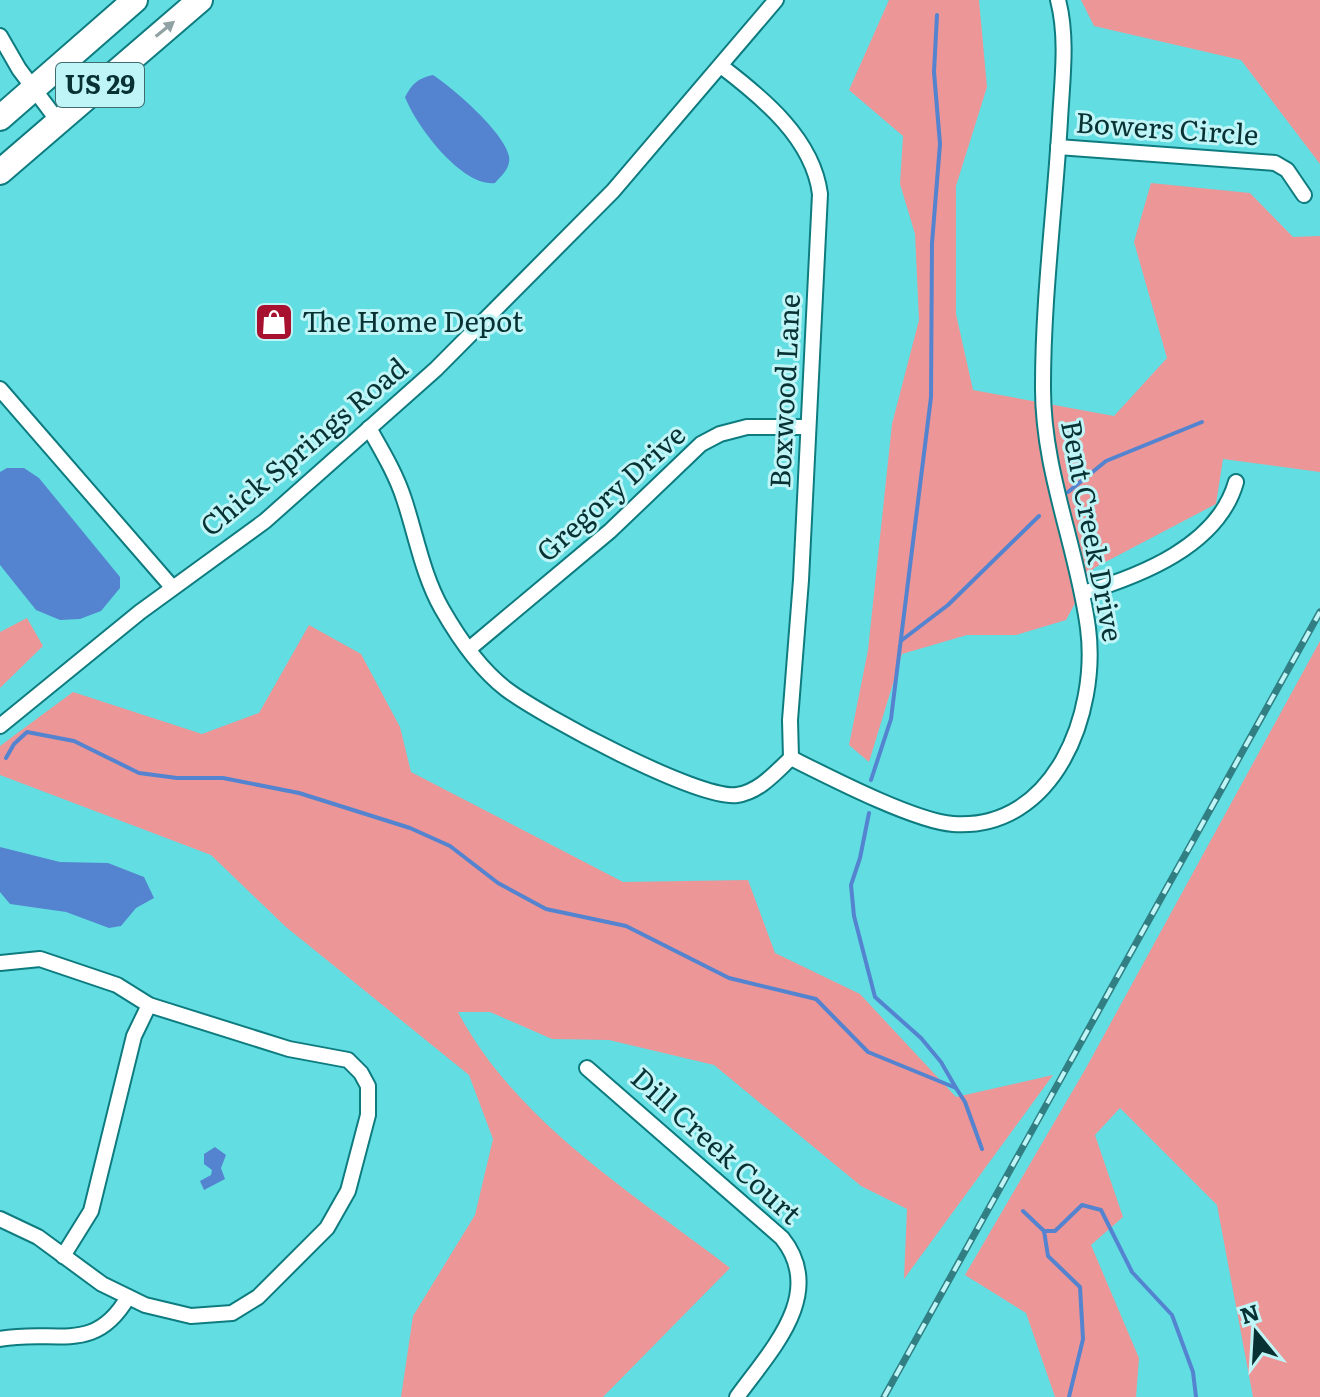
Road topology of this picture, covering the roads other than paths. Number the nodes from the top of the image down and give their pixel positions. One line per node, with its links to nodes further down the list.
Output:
1 (135, 0): 7 (main road, US 29)
2 (200, 0): 9 (main road, US 29, one-way to 2)
3 (776, 0): 6 (street, Chick Springs Road)
4 (1058, 0): 10 (street, Bent Creek Drive)
5 (0, 36): 7 (street)
6 (721, 66): 14 (street, Boxwood Lane); 15 (street, Chick Springs Road)
7 (34, 89): 8 (main road, US 29); 9 (street)
8 (0, 118)
9 (58, 121): 11 (main road, US 29)
10 (1058, 147): 12 (street, Bowers Circle); 18 (street, Bent Creek Drive)
11 (0, 172)
12 (1304, 195)
13 (0, 389): 17 (street)
14 (808, 427): 19 (street, Gregory Drive); 21 (street, Boxwood Lane)
15 (369, 428): 17 (street, Chick Springs Road); 19 (street)
16 (1236, 482): 18 (street)
17 (172, 587): 20 (street, Chick Springs Road)
18 (1083, 593): 21 (street, Bent Creek Drive)
19 (469, 649): 21 (street)
20 (0, 726)
21 (791, 758)
22 (0, 963): 23 (street)
23 (149, 1005): 26 (street); 27 (street)
24 (587, 1068): 29 (street, Dill Creek Court)
25 (0, 1219): 26 (street)
26 (63, 1256): 27 (street)
27 (128, 1297): 28 (street)
28 (0, 1339)
29 (737, 1397)

